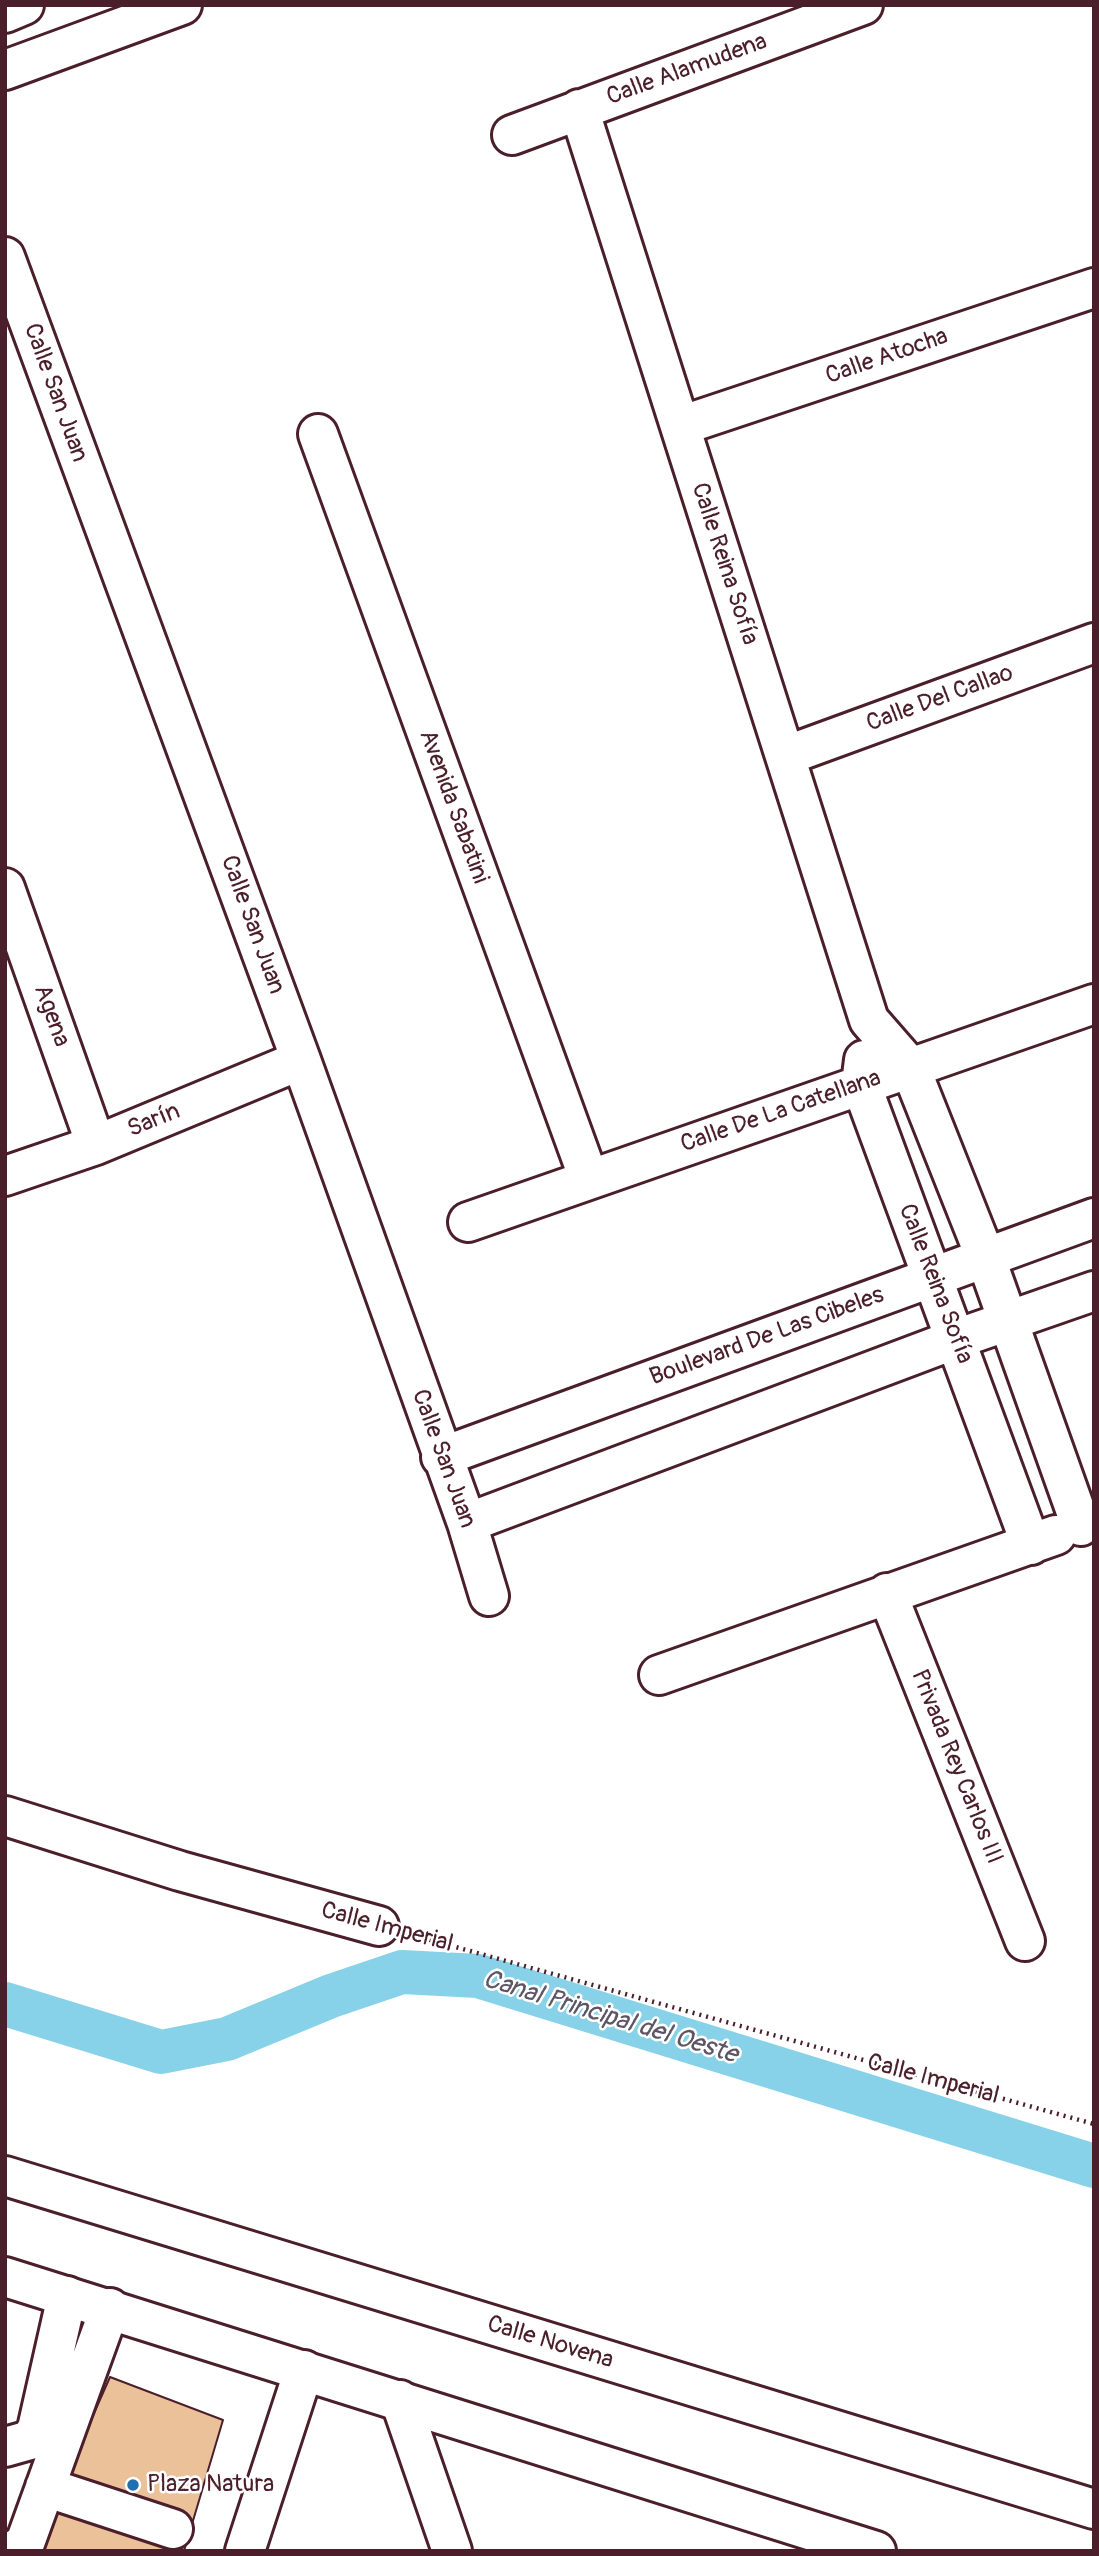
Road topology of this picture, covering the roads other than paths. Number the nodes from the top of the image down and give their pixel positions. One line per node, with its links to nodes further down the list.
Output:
1 (24, 5): 4 (street)
2 (182, 5): 5 (street)
3 (863, 5): 6 (street, Calle Alamudena)
4 (5, 12)
5 (5, 70)
6 (579, 109): 7 (street, Calle Alamudena); 10 (street, Calle Reina Sofía)
7 (512, 135)
8 (5, 257): 17 (street, Calle San Juan)
9 (1094, 288): 10 (street, Calle Atocha)
10 (680, 426): 13 (street, Calle Reina Sofía)
11 (318, 434): 23 (street, Avenida Sabatini)
12 (1094, 643): 13 (street, Calle Del Callao)
13 (785, 755): 16 (street, Calle Reina Sofía)
14 (5, 888): 20 (street, Agena)
15 (1094, 1004): 18 (street, Calle De La Catellana)
16 (869, 1020): 18 (street, Calle Reina Sofía); 19 (street, Calle Reina Sofía)
17 (301, 1060): 20 (street, Sarín); 34 (street, Calle San Juan)
18 (910, 1067): 19 (street, Calle De La Catellana); 21 (street, Calle Reina Sofía)
19 (862, 1084): 23 (street, Calle De La Catellana); 24 (street, Calle Reina Sofía)
20 (96, 1144): 22 (street, Sarín)
21 (946, 1162): 24 (street); 27 (street, Calle Reina Sofía)
22 (5, 1176)
23 (589, 1179): 26 (street, Calle De La Catellana)
24 (896, 1180): 28 (street, Calle Reina Sofía)
25 (1094, 1218): 27 (street, Boulevard De Las Cibeles)
26 (468, 1222)
27 (985, 1256): 28 (street, Boulevard De Las Cibeles); 30 (street, Calle Reina Sofía)
28 (933, 1276): 31 (street, Calle Reina Sofía); 34 (street, Boulevard De Las Cibeles)
29 (1094, 1291): 30 (street)
30 (1007, 1321): 31 (street); 32 (street, Calle Reina Sofía)
31 (956, 1339): 33 (street, Calle Reina Sofía); 35 (street)
32 (1044, 1423): 33 (street); 36 (street, Calle Reina Sofía)
33 (995, 1443): 37 (street, Calle Reina Sofía)
34 (441, 1457): 35 (street, Calle San Juan)
35 (467, 1523): 39 (street, Calle San Juan)
36 (1087, 1524): 37 (street)
37 (1031, 1545): 38 (street)
38 (887, 1593): 40 (street); 43 (street, Privada Rey Carlos III)
39 (489, 1596)
40 (659, 1675)
41 (5, 1816): 42 (street, Calle Imperial)
42 (379, 1926)
43 (1025, 1941)
44 (5, 2176): 52 (street, Calle Novena)
45 (5, 2277): 46 (street)
46 (67, 2296): 47 (street); 50 (street)
47 (110, 2308): 48 (street); 51 (street)
48 (304, 2370): 49 (street); 55 (street)
49 (400, 2400): 56 (street); 57 (street)
50 (5, 2447)
51 (45, 2487): 53 (street); 54 (street)
52 (1094, 2509)
53 (173, 2529)
54 (13, 2551)
55 (245, 2551)
56 (452, 2551)
57 (876, 2551)

